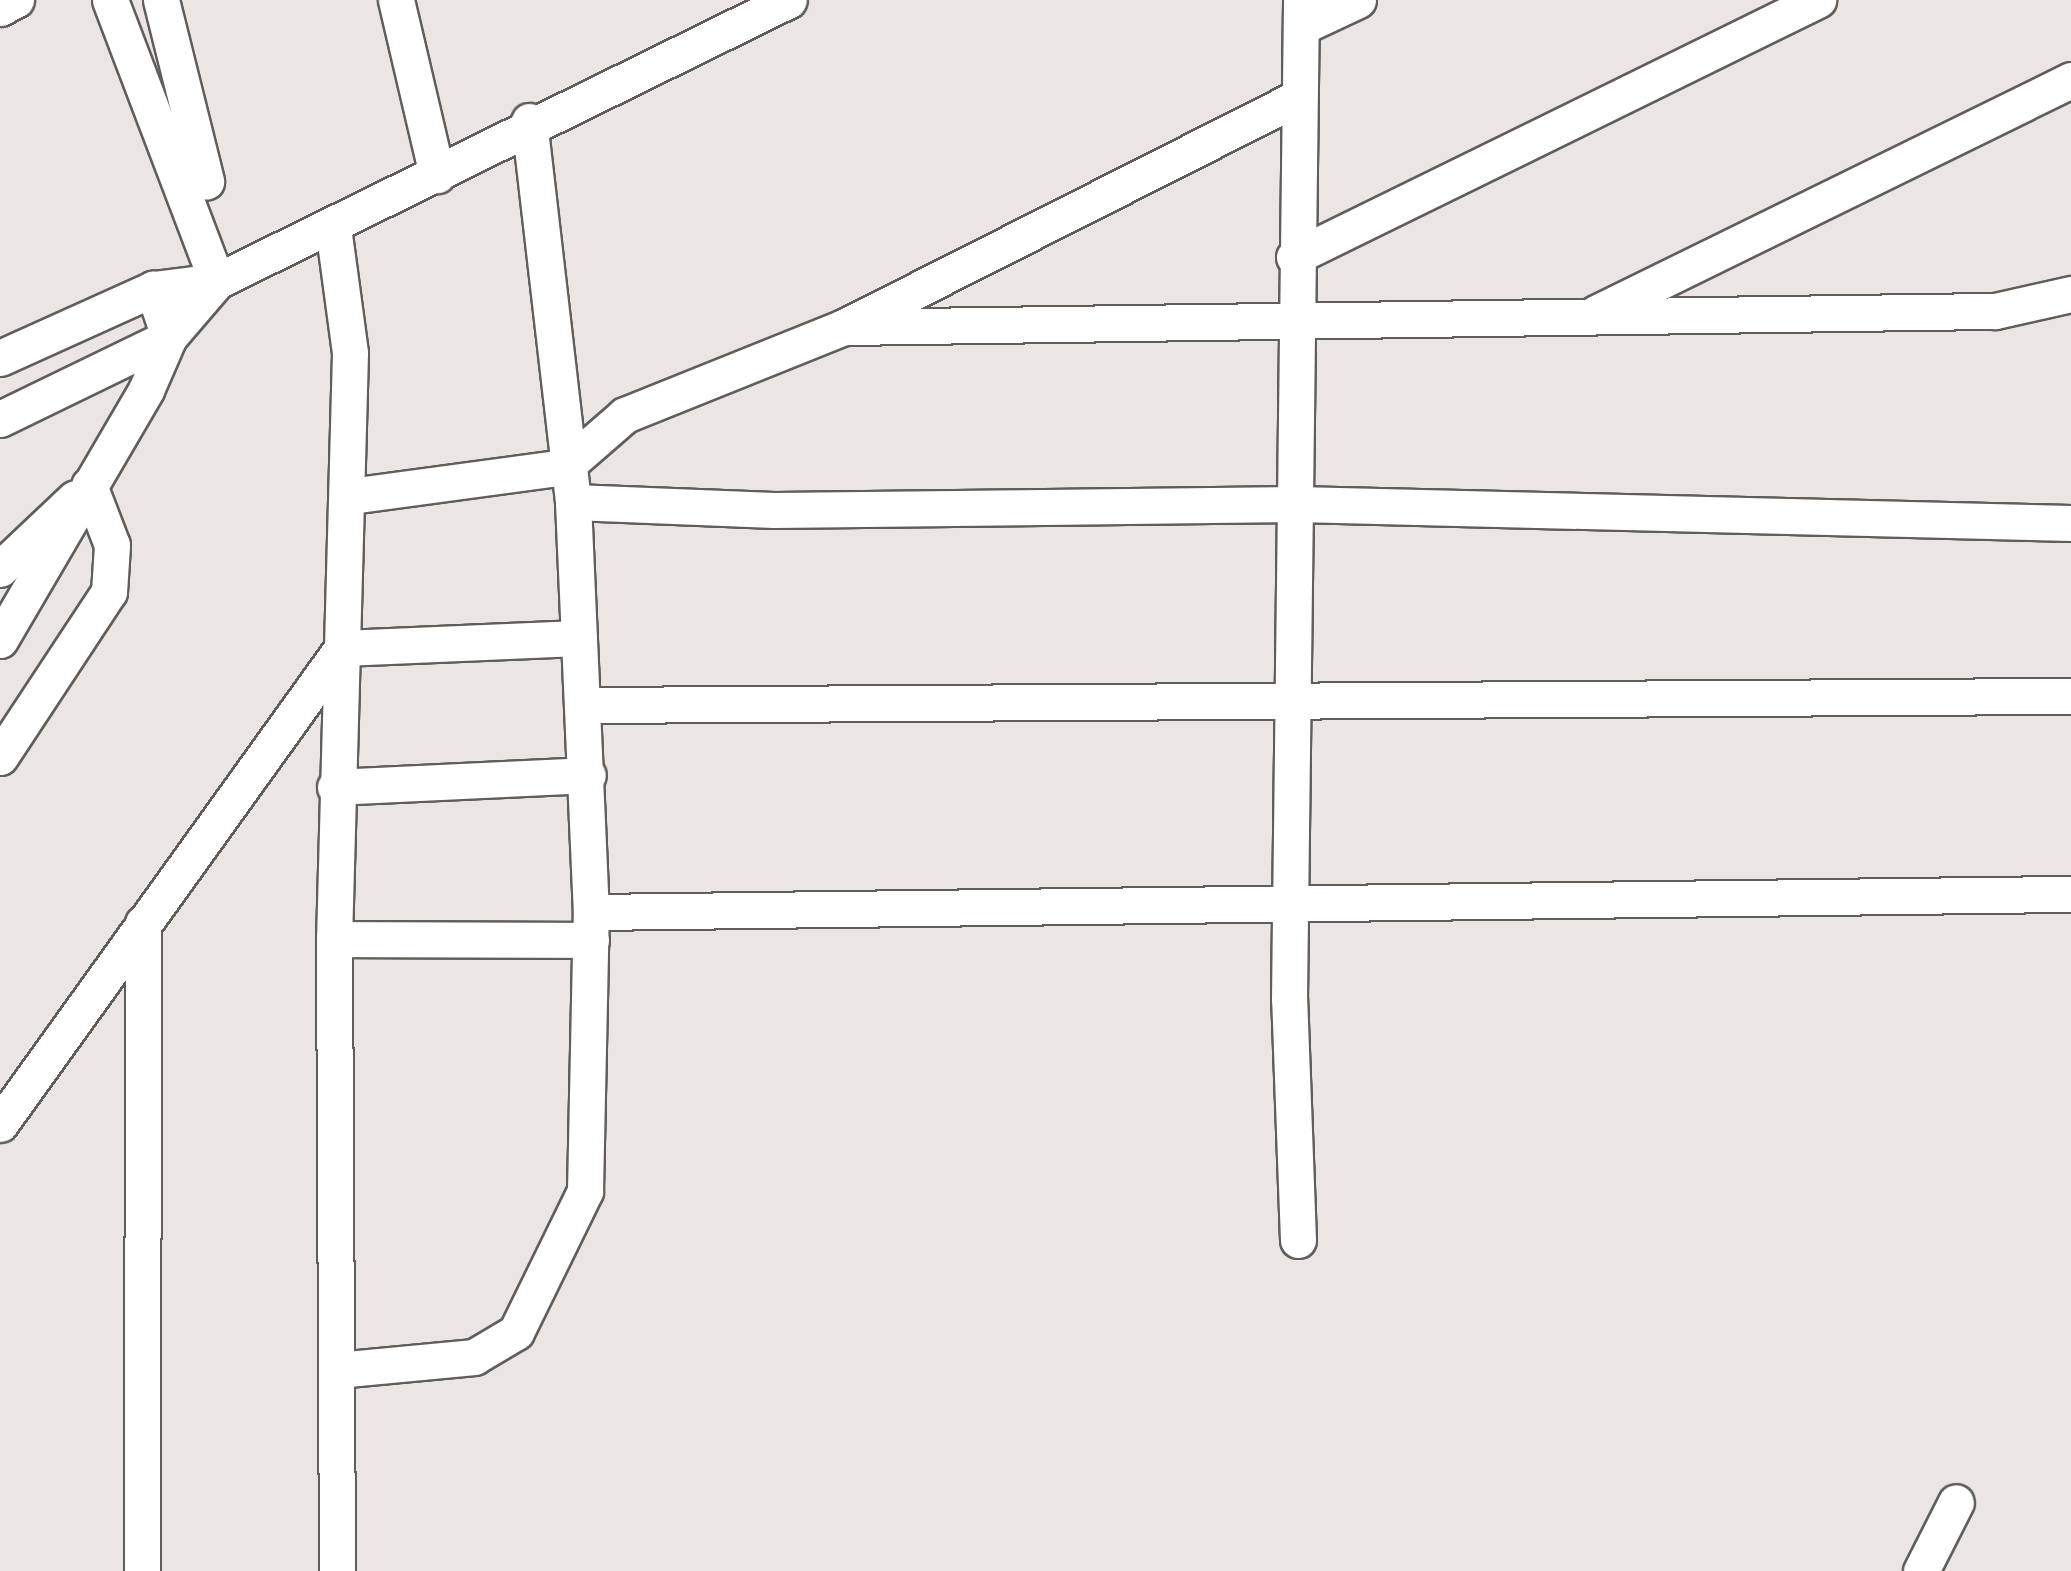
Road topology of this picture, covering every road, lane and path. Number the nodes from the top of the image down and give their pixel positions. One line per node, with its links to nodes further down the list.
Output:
1 (16, 0): 8 (street)
2 (110, 0): 17 (street)
3 (160, 0): 14 (street)
4 (396, 0): 13 (street)
5 (789, 0): 12 (street)
6 (1358, 0): 9 (street)
7 (1818, 0): 16 (street)
8 (0, 8)
9 (1301, 14): 11 (street)
10 (2071, 80): 20 (street)
11 (1295, 99): 16 (street); 21 (street)
12 (529, 121): 13 (street); 26 (street)
13 (436, 175): 15 (street)
14 (206, 180)
15 (333, 227): 17 (street); 28 (street)
16 (1294, 257): 22 (street)
17 (217, 281): 18 (street); 23 (street)
18 (153, 289): 23 (street); 24 (street)
19 (2071, 294): 20 (street)
20 (1587, 318): 22 (street)
21 (844, 327): 22 (street); 26 (street)
22 (1294, 328): 30 (street)
23 (168, 337): 25 (street); 27 (street)
24 (0, 358)
25 (0, 419)
26 (565, 467): 28 (street); 29 (street)
27 (89, 485): 32 (street); 34 (street); 39 (street)
28 (350, 496): 35 (street)
29 (574, 502): 30 (street); 33 (street)
30 (1297, 504): 31 (street); 37 (street)
31 (2071, 523)
32 (0, 570)
33 (579, 638): 35 (street); 38 (street)
34 (0, 640)
35 (342, 648): 41 (street); 44 (street)
36 (2071, 696): 37 (street)
37 (1294, 699): 38 (street); 43 (street)
38 (584, 705): 40 (street)
39 (0, 757)
40 (588, 774): 41 (street); 45 (street)
41 (336, 787): 46 (street)
42 (2071, 894): 43 (street)
43 (1292, 896): 45 (street); 48 (street)
44 (143, 923): 47 (street); 51 (street)
45 (591, 926): 46 (street); 49 (street)
46 (334, 939): 49 (street)
47 (0, 1124)
48 (1298, 1240)
49 (337, 1370): 52 (street)
50 (1956, 1502): 53 (street)
51 (142, 1571)
52 (337, 1571)
53 (1921, 1571)

